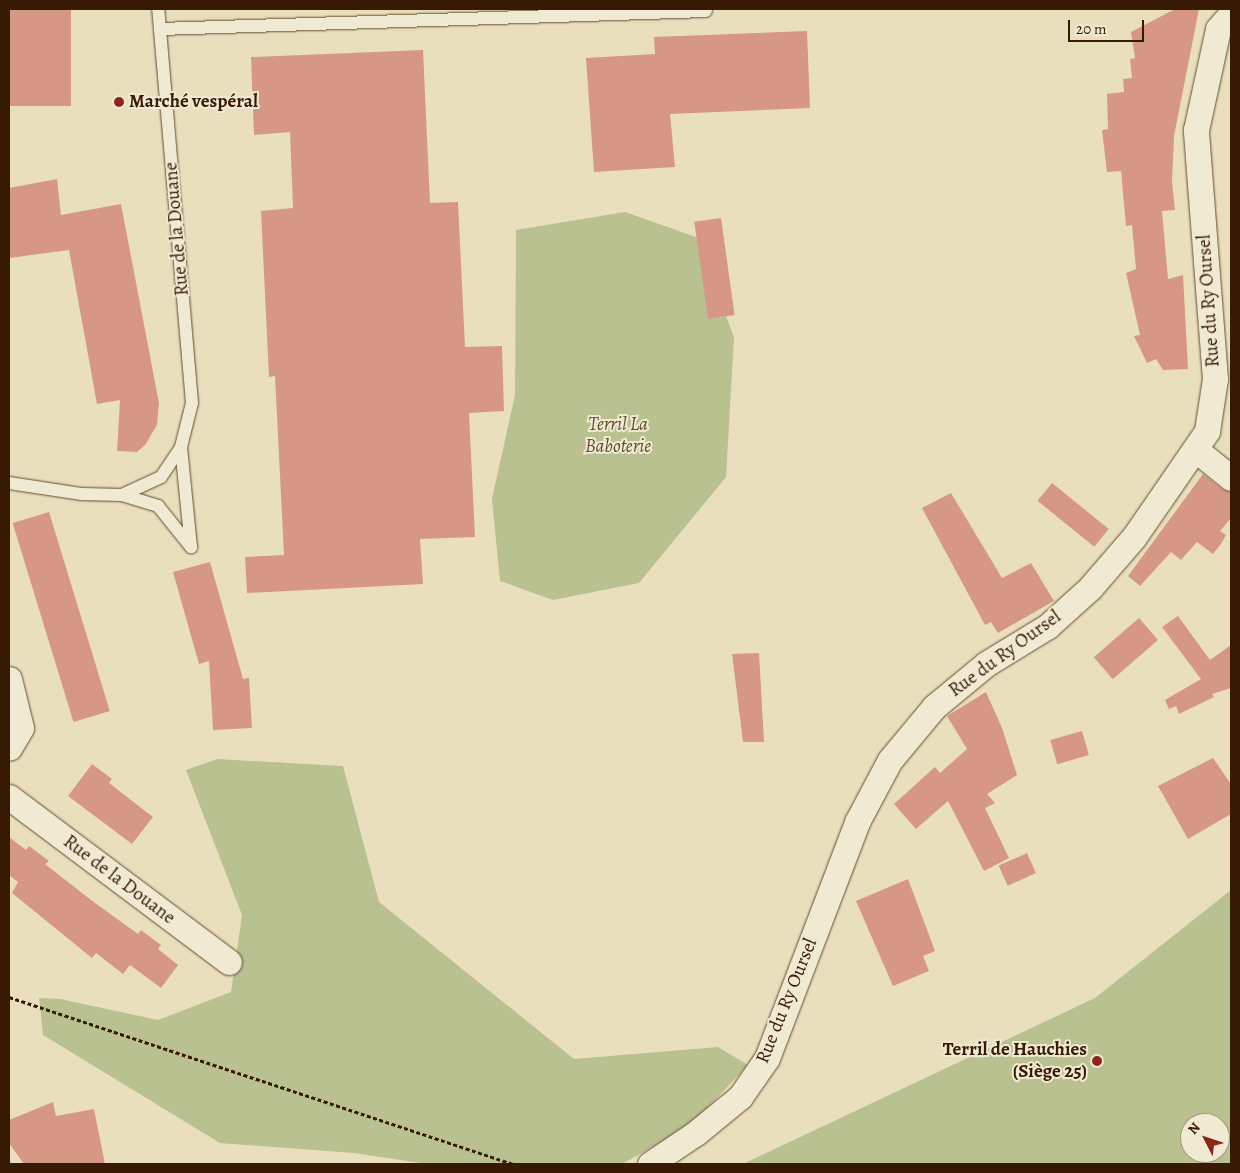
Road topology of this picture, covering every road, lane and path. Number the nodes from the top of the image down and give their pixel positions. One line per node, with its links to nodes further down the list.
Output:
1 (158, 9): 4 (lane, Rue de la Douane)
2 (706, 12): 4 (lane)
3 (1231, 14): 6 (street, Rue du Ry Oursel)
4 (160, 30): 5 (lane, Rue de la Douane)
5 (181, 448): 9 (lane, Rue de la Douane); 9 (lane, Rue de la Douane)
6 (1195, 449): 7 (street); 16 (street, Rue du Ry Oursel)
7 (1231, 478)
8 (9, 483): 9 (lane, Rue de la Douane)
9 (122, 495)
10 (9, 679): 11 (street)
11 (9, 748)
12 (9, 797): 13 (street, Rue de la Douane)
13 (229, 962)
14 (9, 997): 15 (path)
15 (513, 1164)
16 (650, 1164)

